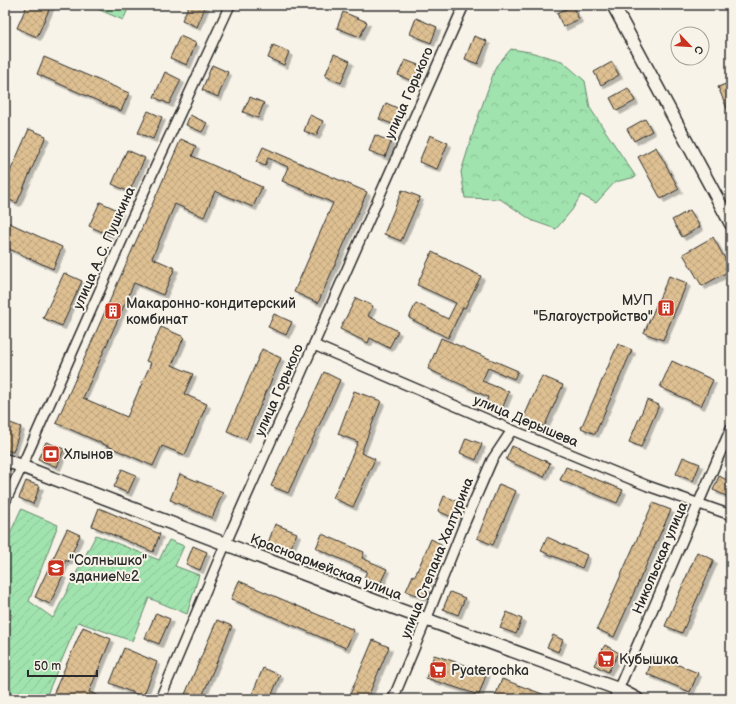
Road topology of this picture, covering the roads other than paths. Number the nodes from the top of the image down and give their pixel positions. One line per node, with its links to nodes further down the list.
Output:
1 (230, 5): 9 (street, улица А. С. Пушкина)
2 (464, 5): 5 (street, улица Горького)
3 (613, 5): 4 (main road)
4 (731, 224)
5 (314, 345): 7 (street, улица Дерышева); 13 (street, улица Горького)
6 (731, 428): 11 (street, Никольская улица)
7 (512, 430): 11 (street, улица Дерышева); 14 (street, улица Степана Халтурина)
8 (5, 460): 9 (main road, Красноармейская улица)
9 (22, 466): 10 (street, улица А. С. Пушкина); 13 (main road, Красноармейская улица)
10 (5, 502)
11 (698, 504): 12 (street, улица Дерышева); 15 (street, Никольская улица)
12 (731, 515)
13 (225, 544): 14 (main road, Красноармейская улица); 16 (street, улица Горького)
14 (426, 620): 15 (main road, Красноармейская улица); 17 (street, улица Степана Халтурина)
15 (616, 694): 18 (main road, Красноармейская улица)
16 (160, 699)
17 (393, 699)
18 (637, 699)

